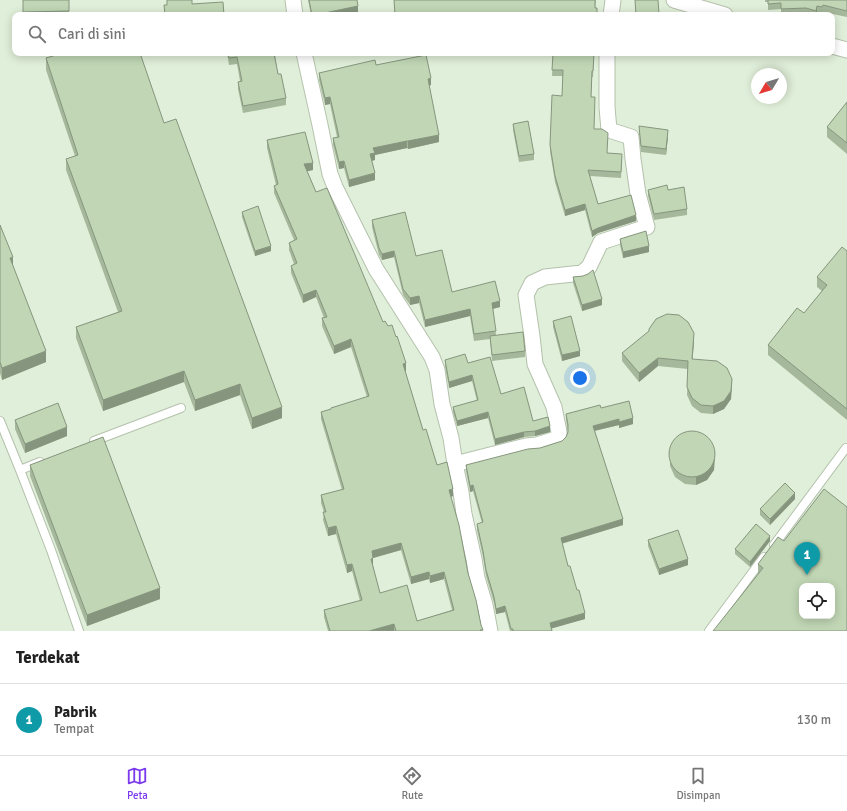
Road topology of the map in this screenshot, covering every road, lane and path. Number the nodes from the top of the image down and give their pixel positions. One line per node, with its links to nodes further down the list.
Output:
1 (293, 0): 4 (street)
2 (613, 0): 5 (street)
3 (674, 0): 6 (street)
4 (295, 12)
5 (611, 12)
6 (715, 12)
7 (835, 47): 8 (street)
8 (847, 50)
9 (305, 56): 16 (street)
10 (607, 56): 16 (street)
11 (182, 408): 13 (lane)
12 (0, 421): 17 (lane)
13 (86, 444)
14 (846, 448): 20 (lane)
15 (49, 458): 17 (lane)
16 (454, 464): 19 (street)
17 (20, 470): 18 (lane)
18 (79, 631)
19 (490, 631)
20 (709, 631)

